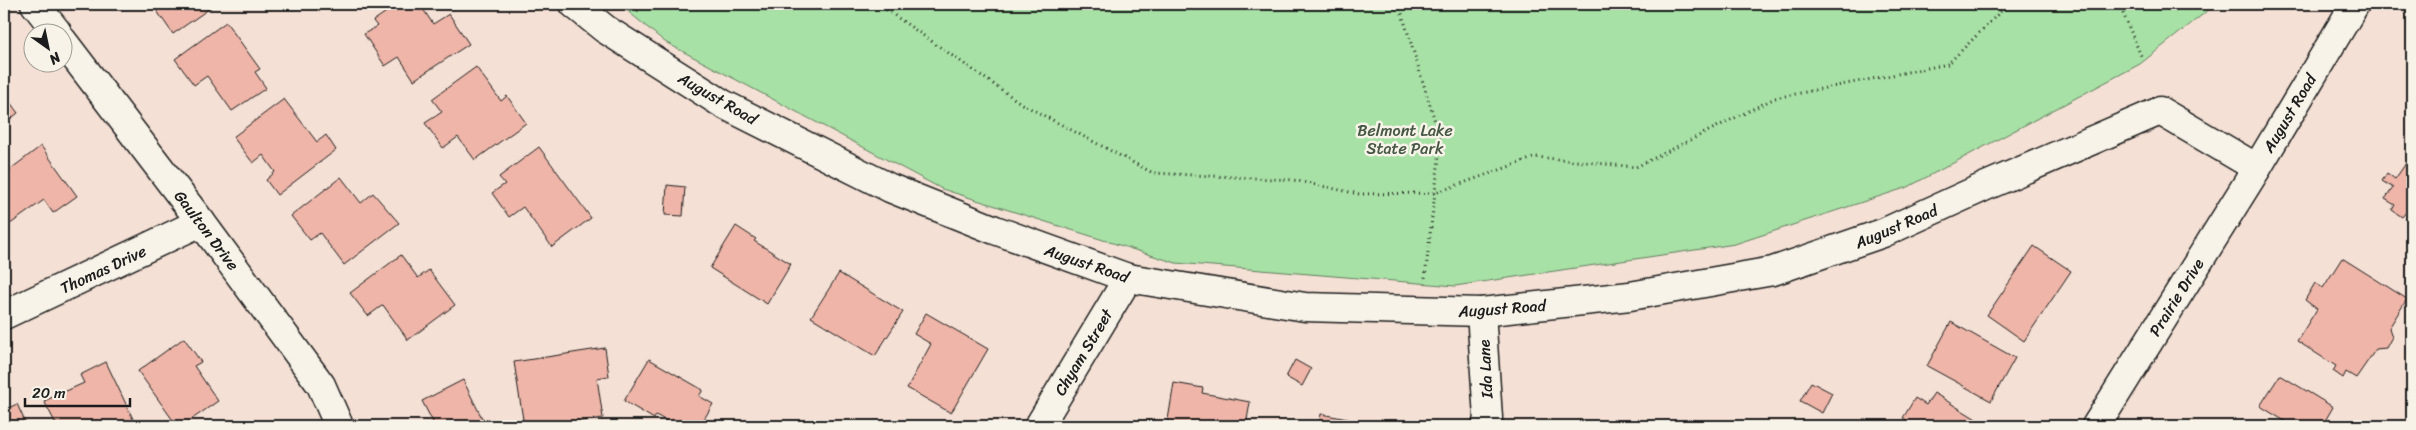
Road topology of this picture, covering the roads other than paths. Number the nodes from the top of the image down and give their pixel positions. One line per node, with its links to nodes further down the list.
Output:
1 (34, 4): 4 (street)
2 (574, 4): 8 (street, August Road)
3 (2355, 4): 6 (street, August Road)
4 (48, 22)
5 (72, 53): 7 (street, Gaulton Drive)
6 (2256, 168): 9 (street, August Road); 14 (street, Prairie Drive)
7 (202, 222): 10 (street, Thomas Drive); 11 (street, Gaulton Drive)
8 (1128, 278): 9 (street, August Road); 12 (street, Chyam Street)
9 (1481, 312): 13 (street, Ida Lane)
10 (4, 315)
11 (339, 426)
12 (1038, 426)
13 (1486, 426)
14 (2096, 426)

